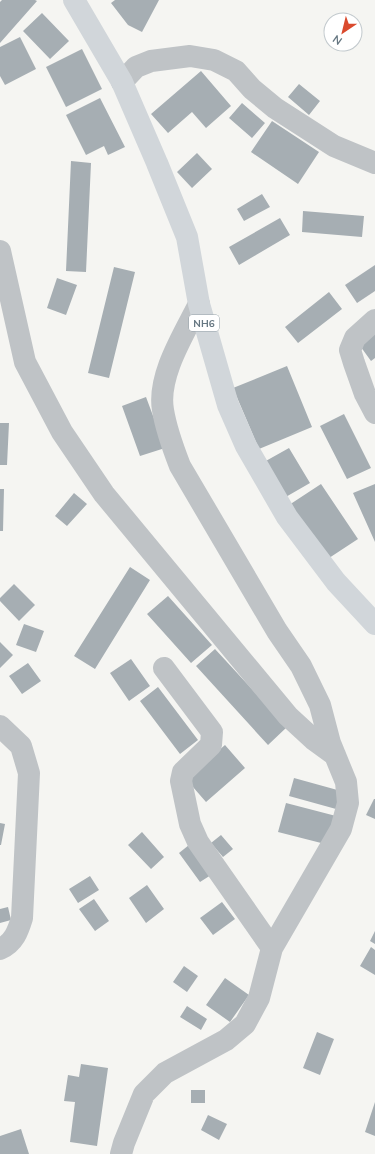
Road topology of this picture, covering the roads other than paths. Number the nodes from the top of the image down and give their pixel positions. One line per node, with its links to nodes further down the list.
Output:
1 (74, 0): 2 (highway, NH6)
2 (122, 82): 3 (street); 5 (highway, NH6)
3 (375, 163)
4 (0, 251): 11 (street)
5 (199, 304): 8 (highway, NH6); 11 (street)
6 (375, 320): 7 (street)
7 (375, 413)
8 (375, 624)
9 (164, 668): 12 (street)
10 (0, 726): 13 (street)
11 (335, 755): 12 (street)
12 (272, 948): 14 (street)
13 (0, 949)
14 (121, 1154)

